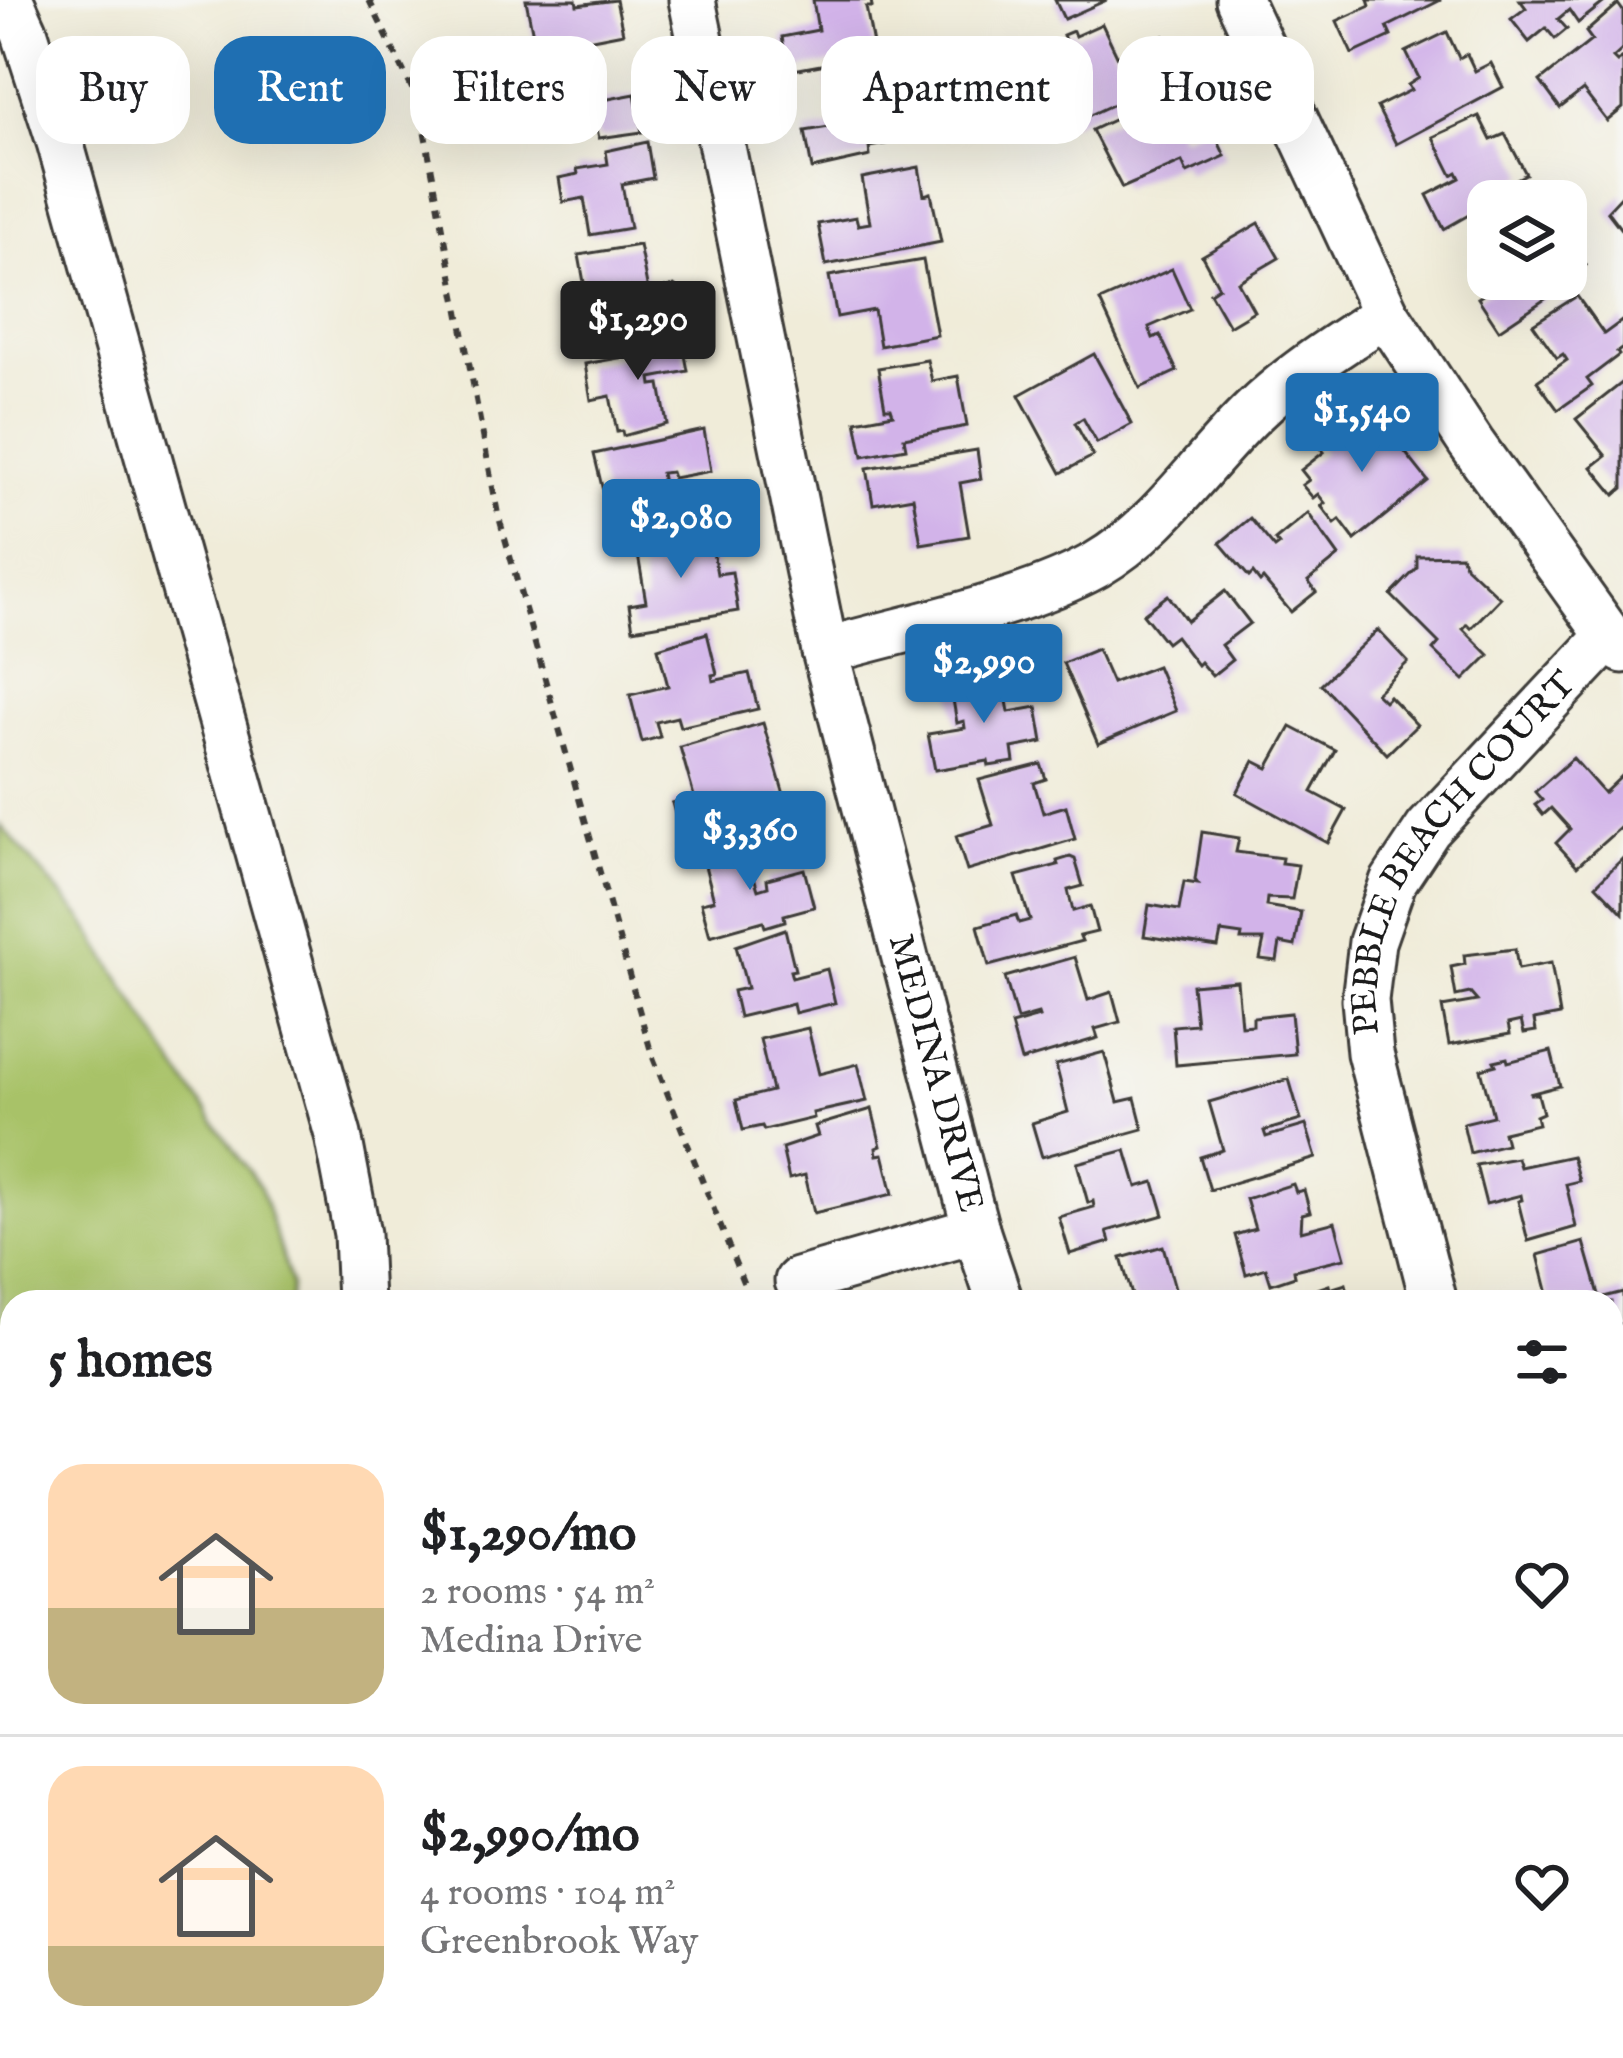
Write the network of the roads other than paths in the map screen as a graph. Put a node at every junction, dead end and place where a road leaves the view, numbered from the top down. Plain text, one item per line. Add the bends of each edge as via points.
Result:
1 (10, 0) edge
2 (692, 0) edge
3 (1239, 0) edge
4 (1386, 314) junction
5 (1616, 642) edge
6 (825, 651) junction
7 (976, 1230) junction
8 (799, 1281) dead end
9 (359, 1290) edge
10 (996, 1290) edge
11 (1431, 1290) edge

1 - 9 street via 60,142 338,1135
2 - 6 street, MEDINA DRIVE
3 - 4 street
4 - 5 street
4 - 6 street via 1254,411 1146,528 1098,563 1047,588
5 - 11 street, PEBBLE BEACH COURT via 1428,830 1393,882 1372,942 1370,1053
6 - 7 street, MEDINA DRIVE
7 - 8 street
7 - 10 street, MEDINA DRIVE

